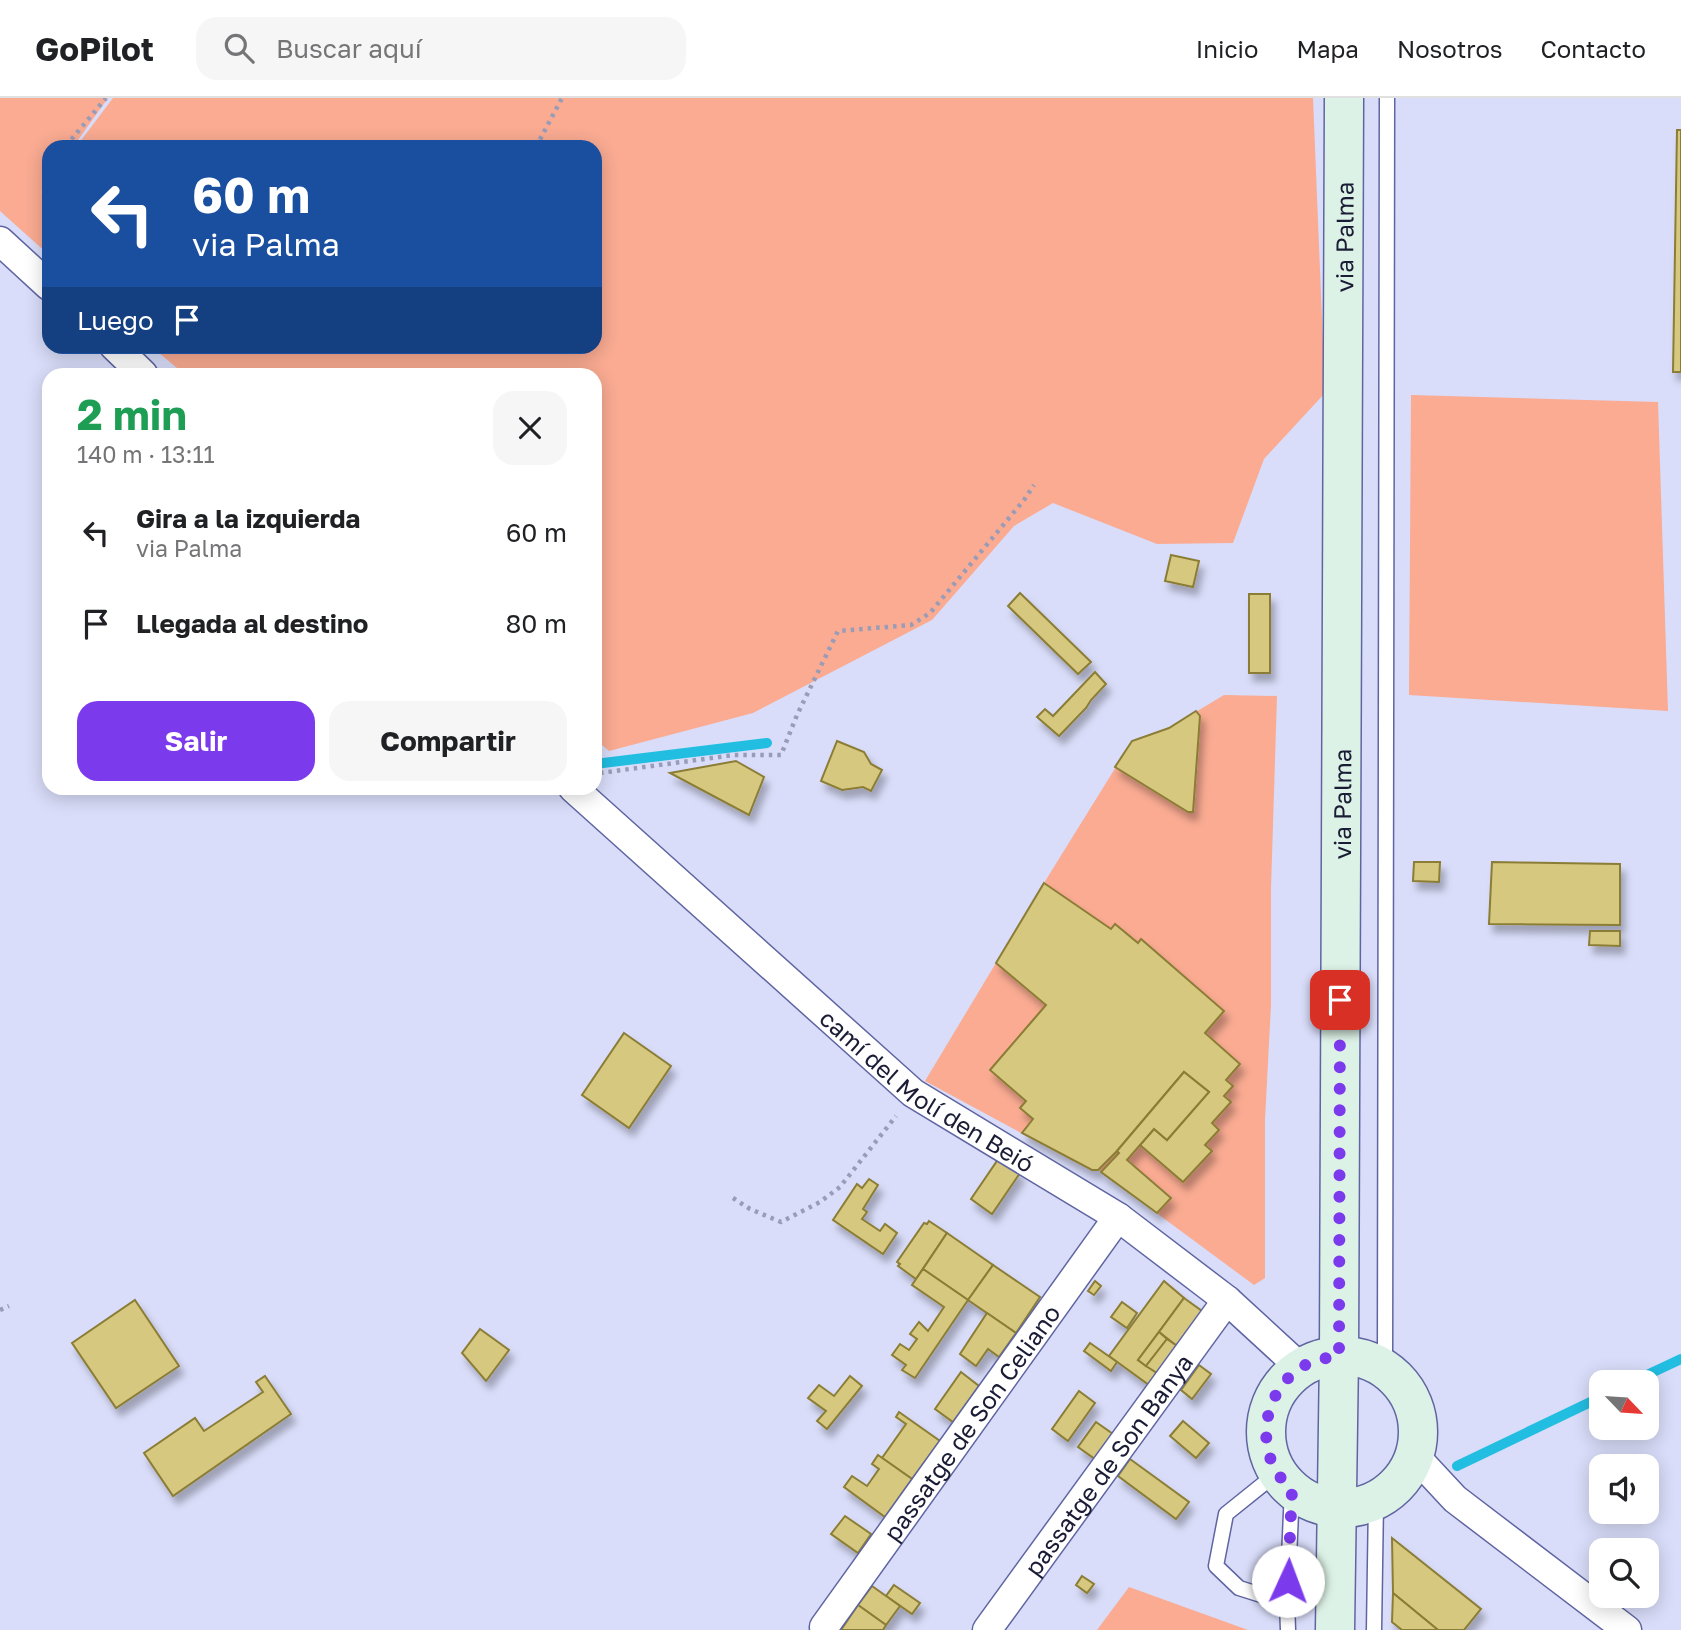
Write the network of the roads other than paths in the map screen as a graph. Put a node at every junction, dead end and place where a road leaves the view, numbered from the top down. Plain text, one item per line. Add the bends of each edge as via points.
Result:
1 (1344, 98) edge
2 (1387, 98) edge
3 (5, 255) edge
4 (42, 281) edge
5 (122, 354) edge
6 (137, 368) edge
7 (581, 795) edge
8 (1118, 1217) junction
9 (1227, 1300) junction
10 (1339, 1356) junction
11 (1301, 1367) junction
12 (1385, 1369) junction
13 (1415, 1456) junction
14 (1284, 1481) junction
15 (1376, 1501) junction
16 (1337, 1509) junction
17 (1287, 1603) junction
18 (824, 1627) dead end
19 (987, 1630) edge
20 (1287, 1630) edge
21 (1335, 1630) edge
22 (1374, 1630) edge
23 (1628, 1630) edge

1 - 10 main road, via Palma
2 - 12 lane
3 - 4 street
5 - 6 street
7 - 8 street, camí del Molí den Beió via 913,1093
8 - 9 street, camí del Molí den Beió
8 - 18 street, passatge de Son Celiano
9 - 11 street, camí del Molí den Beió
9 - 19 street, passatge de Son Banya
10 - 11 main road
10 - 12 main road via 1363,1359
10 - 16 main road, via Palma
11 - 14 main road via 1271,1404 1266,1427 1268,1451
12 - 13 main road via 1403,1386 1415,1407 1419,1432
13 - 15 main road via 1393,1490
13 - 23 street via 1455,1499
14 - 16 main road via 1313,1503
14 - 17 lane
14 - 17 lane via 1226,1514 1216,1566 1239,1588
15 - 16 main road
15 - 22 lane
16 - 21 main road, via Palma
17 - 20 lane

